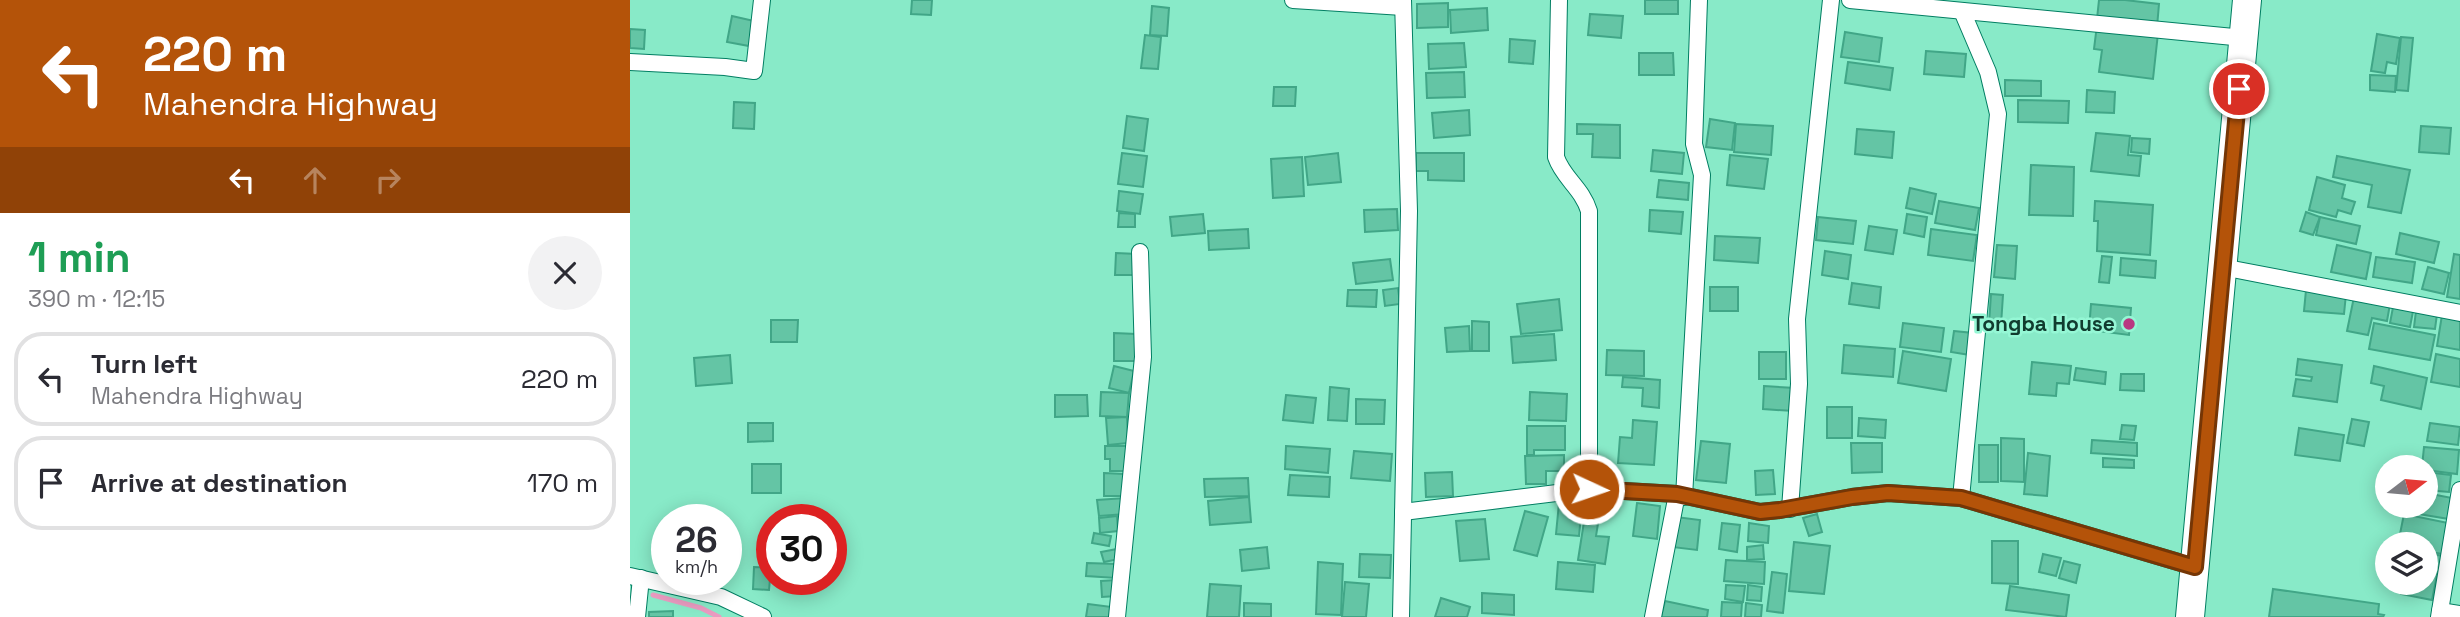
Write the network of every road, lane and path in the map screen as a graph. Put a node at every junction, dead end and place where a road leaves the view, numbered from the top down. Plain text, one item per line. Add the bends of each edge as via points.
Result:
1 (762, 0) edge
2 (1293, 0) edge
3 (1559, 0) edge
4 (1699, 0) edge
5 (1831, 0) edge
6 (1850, 0) edge
7 (2247, 0) edge
8 (1403, 3) edge
9 (1962, 11) junction
10 (2244, 38) junction
11 (630, 62) edge
12 (1140, 252) dead end
13 (2222, 267) junction
14 (2460, 313) edge
15 (1589, 489) junction
16 (2460, 494) edge
17 (1681, 495) junction
18 (1961, 498) junction
19 (1790, 509) junction
20 (1403, 512) junction
21 (2195, 567) junction
22 (635, 577) edge
23 (2440, 614) edge
24 (2460, 614) edge
25 (637, 617) edge
26 (763, 617) edge
27 (1117, 617) edge
28 (1401, 617) edge
29 (1653, 617) edge
30 (2190, 617) edge

1 - 11 street via 754,71
2 - 8 street
3 - 15 street via 1556,157 1590,211
4 - 17 street via 1693,144 1702,175
5 - 19 street via 1797,319 1799,384
6 - 9 street
7 - 10 highway
8 - 20 street via 1409,211
9 - 10 street
9 - 18 street via 1988,72 1998,114
10 - 13 highway
12 - 27 street via 1143,357
13 - 14 street
13 - 21 highway
15 - 17 street
15 - 20 street
16 - 23 street
17 - 19 street via 1760,512
17 - 29 street
18 - 19 street via 1888,493
18 - 21 street
20 - 28 street
21 - 30 highway
22 - 25 street
22 - 26 street via 721,597
23 - 24 street

